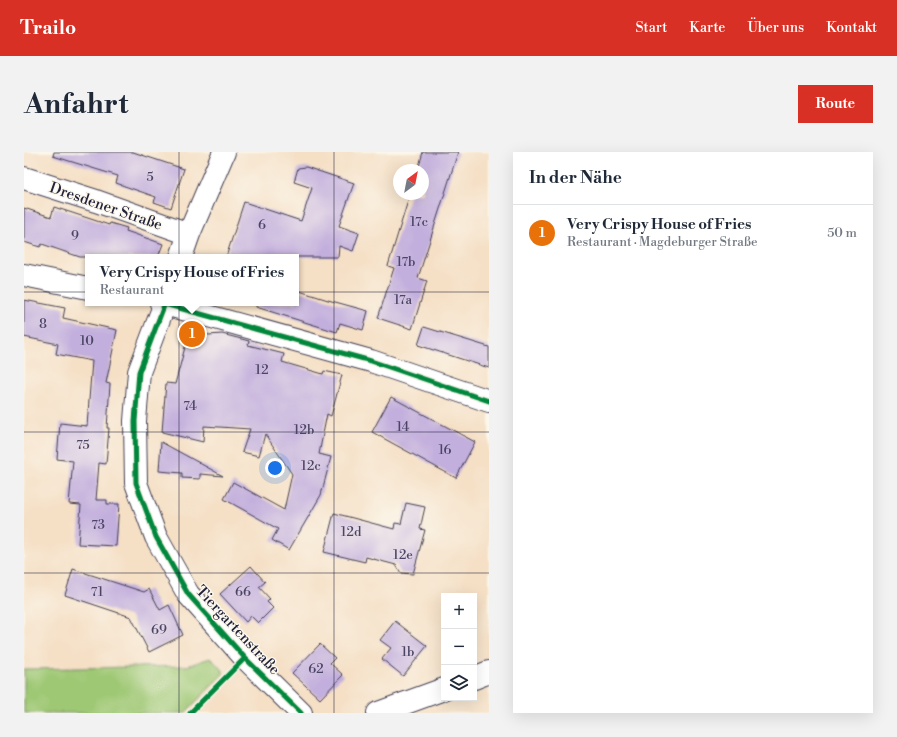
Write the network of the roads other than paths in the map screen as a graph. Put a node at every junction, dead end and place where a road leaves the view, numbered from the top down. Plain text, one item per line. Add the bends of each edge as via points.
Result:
1 (224, 152) edge
2 (24, 178) edge
3 (189, 234) junction
4 (182, 254) edge
5 (24, 275) edge
6 (85, 287) edge
7 (162, 306) edge
8 (174, 306) edge
9 (489, 401) edge
10 (489, 672) edge
11 (477, 677) edge
12 (441, 690) edge
13 (301, 713) edge
14 (378, 713) edge

1 - 3 street
2 - 3 street, Dresdener Straße
3 - 4 street
5 - 6 street
7 - 13 street, Tiergartenstraße via 139,372 136,483 156,537 188,594 245,658
8 - 9 street via 371,362
10 - 11 street
12 - 14 street

